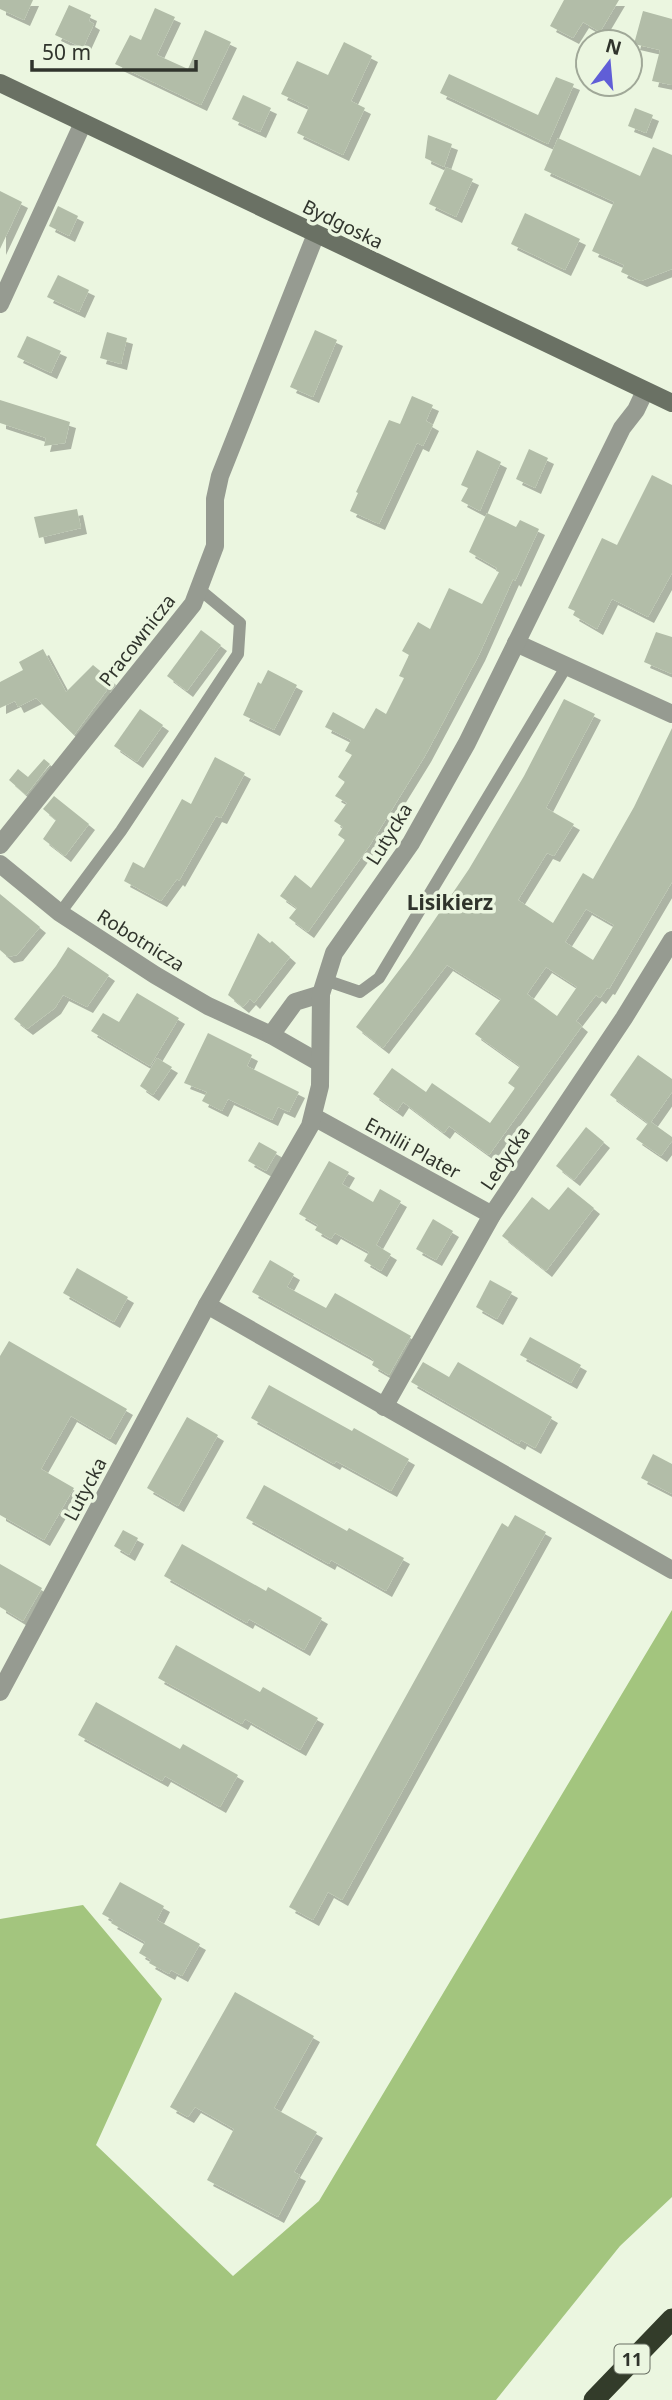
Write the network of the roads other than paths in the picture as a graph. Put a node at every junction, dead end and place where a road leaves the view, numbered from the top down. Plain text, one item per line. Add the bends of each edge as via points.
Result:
1 (0, 83) edge
2 (83, 123) junction
3 (316, 234) junction
4 (0, 304) edge
5 (645, 391) junction
6 (671, 401) edge
7 (199, 589) junction
8 (516, 643) junction
9 (566, 667) junction
10 (672, 714) edge
11 (0, 845) edge
12 (0, 863) edge
13 (60, 913) junction
14 (672, 940) edge
15 (323, 987) junction
16 (271, 1035) junction
17 (320, 1063) junction
18 (314, 1117) junction
19 (492, 1215) junction
20 (207, 1305) junction
21 (384, 1406) junction
22 (672, 1570) edge
23 (0, 1692) edge
24 (672, 2319) edge
25 (594, 2400) edge

1 - 2 street, Bydgoska
2 - 3 street, Bydgoska
2 - 4 street
3 - 5 street, Bydgoska
3 - 7 street, Pracownicza via 220,476 215,546
5 - 6 street, Bydgoska
5 - 8 street, Lutycka via 622,428
7 - 11 street, Pracownicza via 193,604
7 - 13 lane via 240,622 238,654 121,831
8 - 9 street
8 - 15 street, Lutycka via 411,843 334,953
9 - 10 street
9 - 15 lane via 379,978 360,992
12 - 13 street, Robotnicza
13 - 16 street, Robotnicza via 208,1006
14 - 19 street, Ledycka
15 - 16 street via 295,1002
15 - 17 street, Lutycka
16 - 17 street, Robotnicza
17 - 18 street, Lutycka
18 - 19 street, Emilii Plater
18 - 20 street, Lutycka
19 - 21 street, Ledycka
20 - 21 street
20 - 23 street, Lutycka
21 - 22 street
24 - 25 highway, 11

